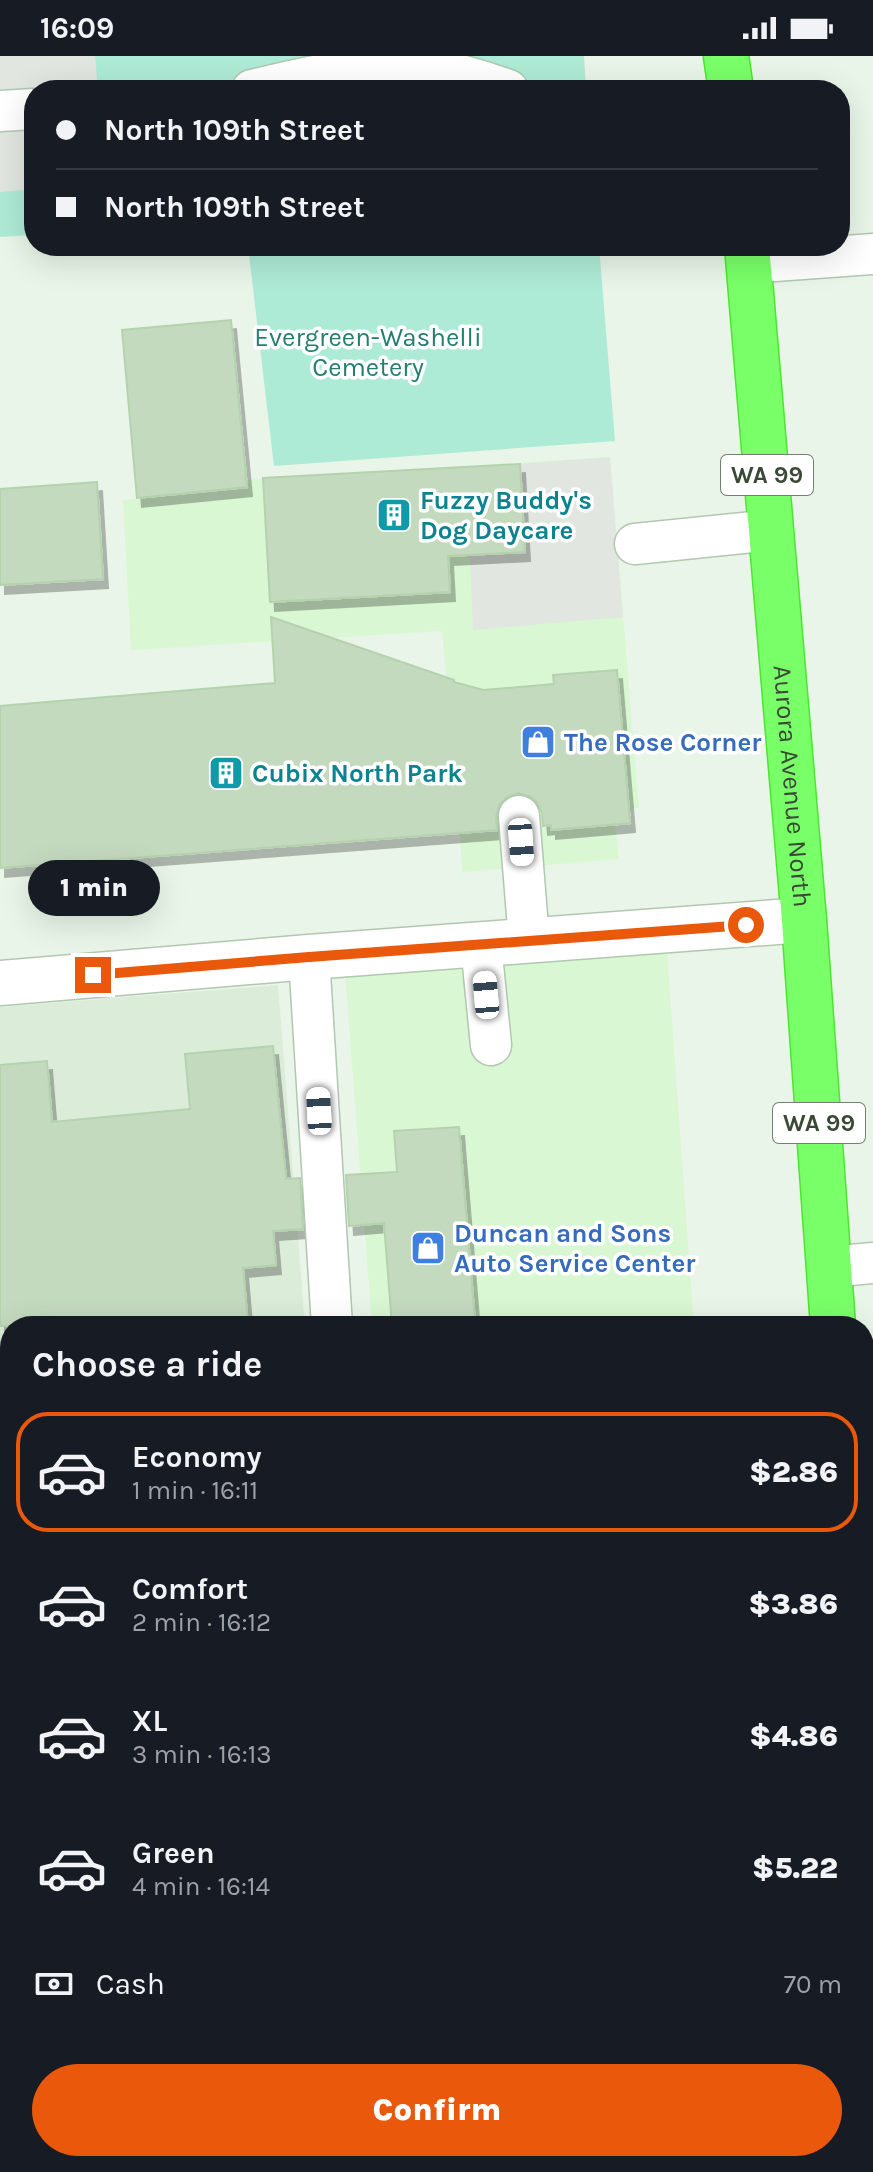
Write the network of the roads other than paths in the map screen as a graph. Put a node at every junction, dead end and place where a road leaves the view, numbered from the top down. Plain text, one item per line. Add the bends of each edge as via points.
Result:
1 (726, 56) edge
2 (295, 80) edge
3 (475, 80) edge
4 (730, 80) edge
5 (24, 110) edge
6 (0, 111) edge
7 (850, 254) edge
8 (873, 254) edge
9 (748, 256) edge
10 (772, 530) junction
11 (635, 544) dead end
12 (519, 816) dead end
13 (804, 920) junction
14 (529, 940) junction
15 (481, 945) junction
16 (309, 957) junction
17 (0, 983) edge
18 (491, 1045) dead end
19 (873, 1263) edge
20 (829, 1267) junction
21 (331, 1316) edge
22 (832, 1316) edge

1 - 4 highway
2 - 3 lane via 394,67
5 - 6 lane
7 - 8 lane
9 - 10 highway, Aurora Avenue North / WA 99
10 - 11 lane
10 - 13 highway, Aurora Avenue North / WA 99
12 - 14 lane
13 - 14 street
13 - 20 highway, Aurora Avenue North / WA 99
14 - 15 street
15 - 16 street
15 - 18 lane
16 - 17 street
16 - 21 lane
19 - 20 lane
20 - 22 highway, Aurora Avenue North / WA 99

